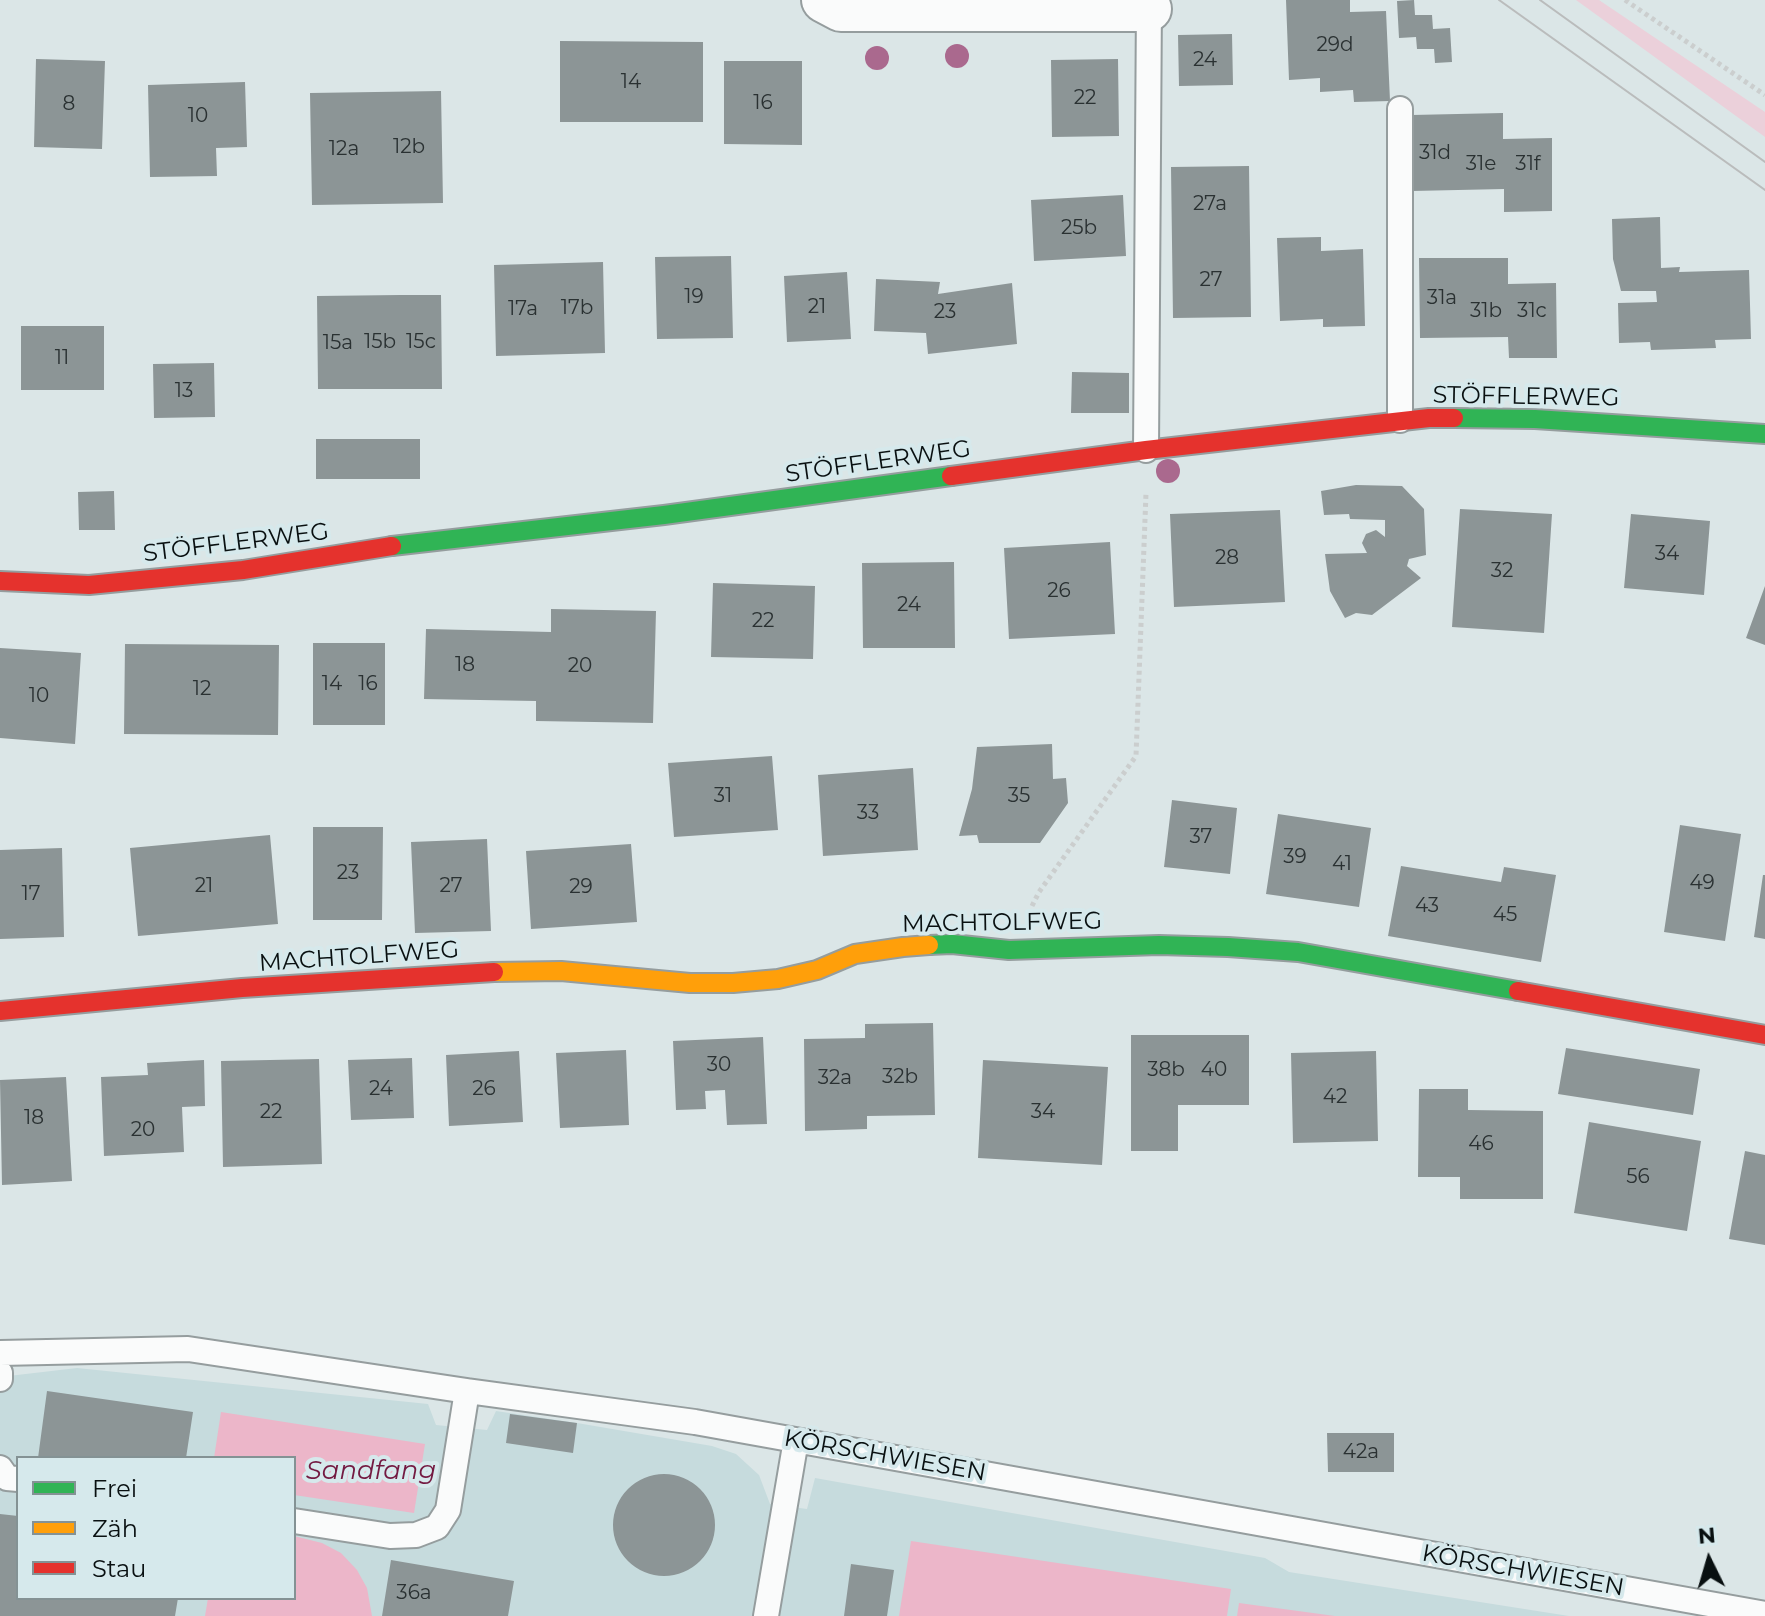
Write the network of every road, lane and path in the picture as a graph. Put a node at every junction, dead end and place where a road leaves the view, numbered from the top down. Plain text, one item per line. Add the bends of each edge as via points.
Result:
1 (824, 0) edge
2 (1625, 0) edge
3 (1149, 4) edge
4 (1765, 95) edge
5 (1400, 109) dead end
6 (1400, 420) junction
7 (1765, 434) edge
8 (1146, 450) junction
9 (0, 581) edge
10 (1009, 950) junction
11 (0, 1011) edge
12 (1765, 1035) edge
13 (0, 1353) edge
14 (467, 1391) junction
15 (796, 1440) junction
16 (0, 1468) edge
17 (16, 1479) edge
18 (296, 1521) edge
19 (1765, 1614) edge
20 (766, 1616) edge

1 - 3 street via 841,9
2 - 4 path
3 - 8 lane
5 - 6 lane
6 - 7 street, STÖFFLERWEG via 1535,419
6 - 8 street, STÖFFLERWEG
8 - 9 street, STÖFFLERWEG via 411,543 243,570 89,585
8 - 10 path via 1136,756 1039,892
10 - 11 street, MACHTOLFWEG via 952,944 903,947 855,954 778,979 733,983 511,971 242,988
10 - 12 street, MACHTOLFWEG via 1159,945 1298,952
13 - 14 lane, KÖRSCHWIESEN via 188,1349
14 - 15 lane, KÖRSCHWIESEN
14 - 18 lane via 448,1510 437,1527 390,1536
15 - 19 lane, KÖRSCHWIESEN
15 - 20 lane
16 - 17 lane via 7,1478

